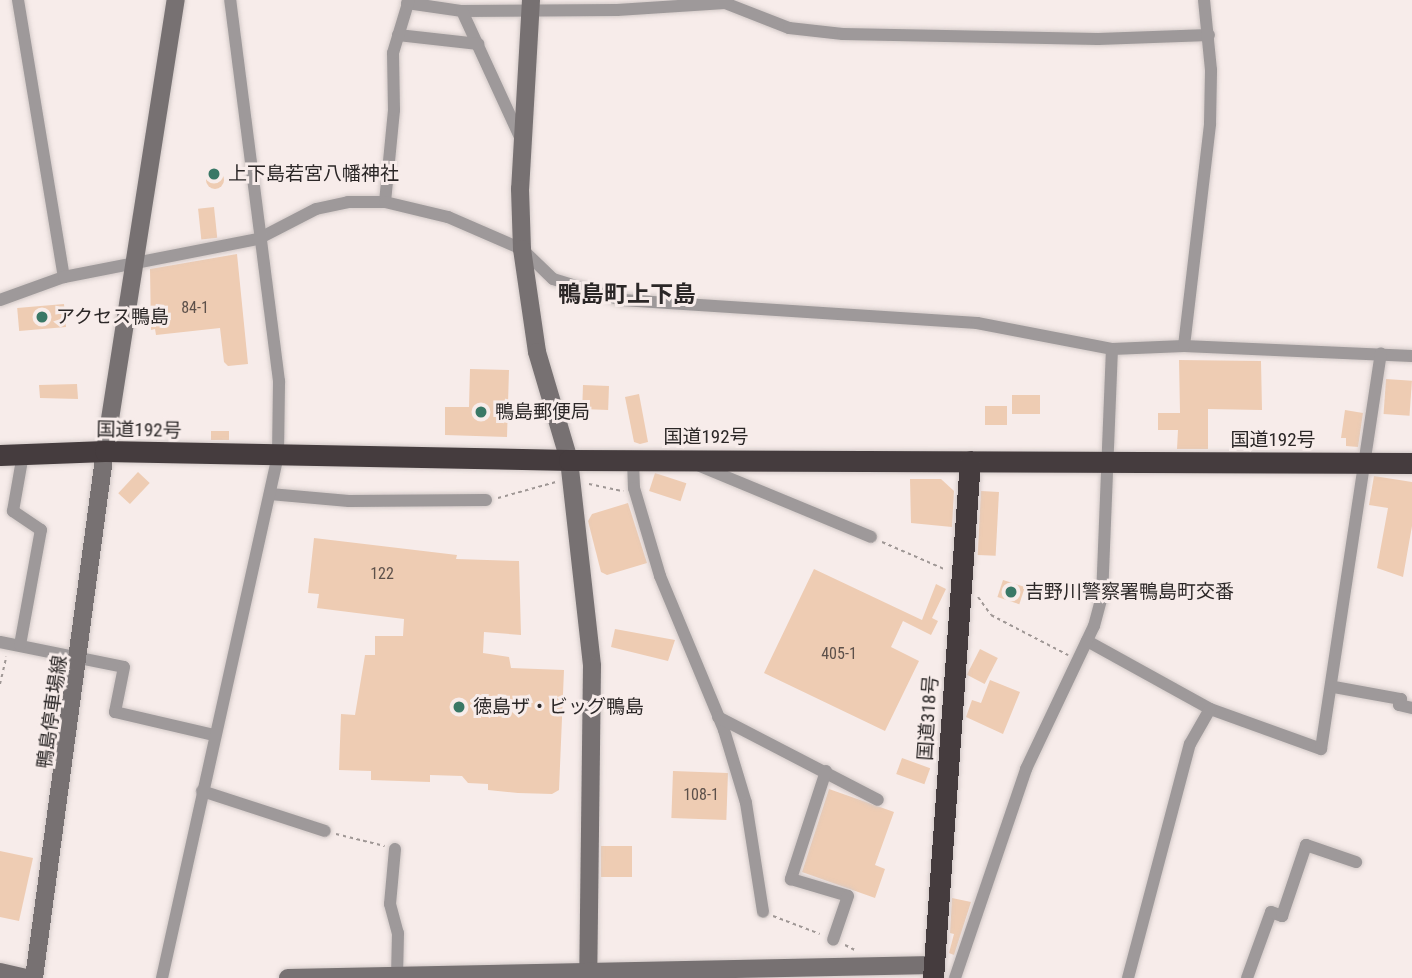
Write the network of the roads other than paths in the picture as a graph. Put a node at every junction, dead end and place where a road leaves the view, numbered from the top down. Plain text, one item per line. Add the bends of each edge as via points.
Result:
1 (18, 0) edge
2 (176, 0) edge
3 (230, 0) edge
4 (1204, 0) edge
5 (408, 2) edge
6 (531, 5) edge
7 (463, 11) junction
8 (398, 35) junction
9 (1209, 35) junction
10 (478, 44) junction
11 (522, 142) junction
12 (385, 202) junction
13 (258, 239) junction
14 (522, 249) junction
15 (134, 266) junction
16 (64, 277) junction
17 (0, 300) edge
18 (1184, 346) junction
19 (1112, 349) junction
20 (1381, 354) junction
21 (1412, 356) edge
22 (105, 451) junction
23 (23, 454) junction
24 (0, 455) edge
25 (278, 455) junction
26 (633, 460) junction
27 (687, 460) junction
28 (970, 461) junction
29 (1104, 462) junction
30 (1367, 463) junction
31 (1412, 463) edge
32 (570, 469) junction
33 (270, 494) junction
34 (486, 500) road end
35 (871, 537) dead end
36 (1087, 641) junction
37 (10, 643) edge
38 (81, 657) junction
39 (1334, 687) junction
40 (1412, 708) edge
41 (1210, 709) junction
42 (718, 717) junction
43 (214, 735) junction
44 (826, 771) junction
45 (202, 791) junction
46 (878, 800) dead end
47 (325, 831) road end
48 (395, 849) road end
49 (1356, 862) dead end
50 (763, 912) dead end
51 (833, 940) dead end
52 (0, 972) edge
53 (933, 972) edge
54 (588, 975) edge
55 (397, 977) edge
56 (26, 978) edge
57 (34, 978) edge
58 (162, 978) edge
59 (288, 978) edge
60 (955, 978) edge
61 (1128, 978) edge
62 (1247, 978) edge

1 - 16 street
2 - 15 street, 鴨島停車場線
3 - 13 street
4 - 9 street
5 - 7 street
5 - 8 street
6 - 7 street
6 - 9 street via 724,2 789,28 843,34 1098,39
6 - 11 street
7 - 10 street
8 - 10 street
8 - 12 street via 393,53 394,110
9 - 18 street via 1210,124
10 - 11 street
11 - 14 street
12 - 13 street via 348,202 316,209
12 - 14 street via 449,217
13 - 15 street
13 - 25 street via 279,381
14 - 19 street via 553,279 622,300 977,323
14 - 32 street via 537,352
15 - 16 street
15 - 22 street, 鴨島停車場線
16 - 17 street
18 - 19 street
18 - 20 street
19 - 29 street via 1109,442
20 - 21 street
20 - 30 street
22 - 23 highway, 国道192号
22 - 25 highway, 国道192号
22 - 38 street, 鴨島停車場線
23 - 24 highway, 国道192号
23 - 37 street via 13,511 41,530
25 - 32 highway, 国道192号
25 - 33 street
26 - 27 highway, 国道192号
26 - 32 highway, 国道192号
26 - 42 street via 634,488 675,618
27 - 28 highway, 国道192号
27 - 35 street
28 - 29 highway, 国道192号
28 - 53 highway, 国道318号
29 - 30 highway, 国道192号
29 - 36 street via 1102,597
30 - 31 highway, 国道192号
30 - 39 street
32 - 54 street via 592,666
33 - 34 street via 349,501
33 - 43 street
36 - 41 street
36 - 60 street via 1026,769
37 - 38 street
38 - 43 street via 124,667 115,712
38 - 57 street, 鴨島停車場線
39 - 40 street via 1401,699 1399,705
39 - 41 street via 1321,749
41 - 61 street via 1190,744
42 - 44 street
42 - 50 street via 746,803
43 - 45 street
44 - 46 street
44 - 51 street via 791,879 848,896
45 - 47 street
45 - 58 street
48 - 55 street via 390,904 398,933
49 - 62 street via 1306,845 1282,916 1271,912
52 - 56 street
53 - 54 street
54 - 55 street
55 - 59 street

